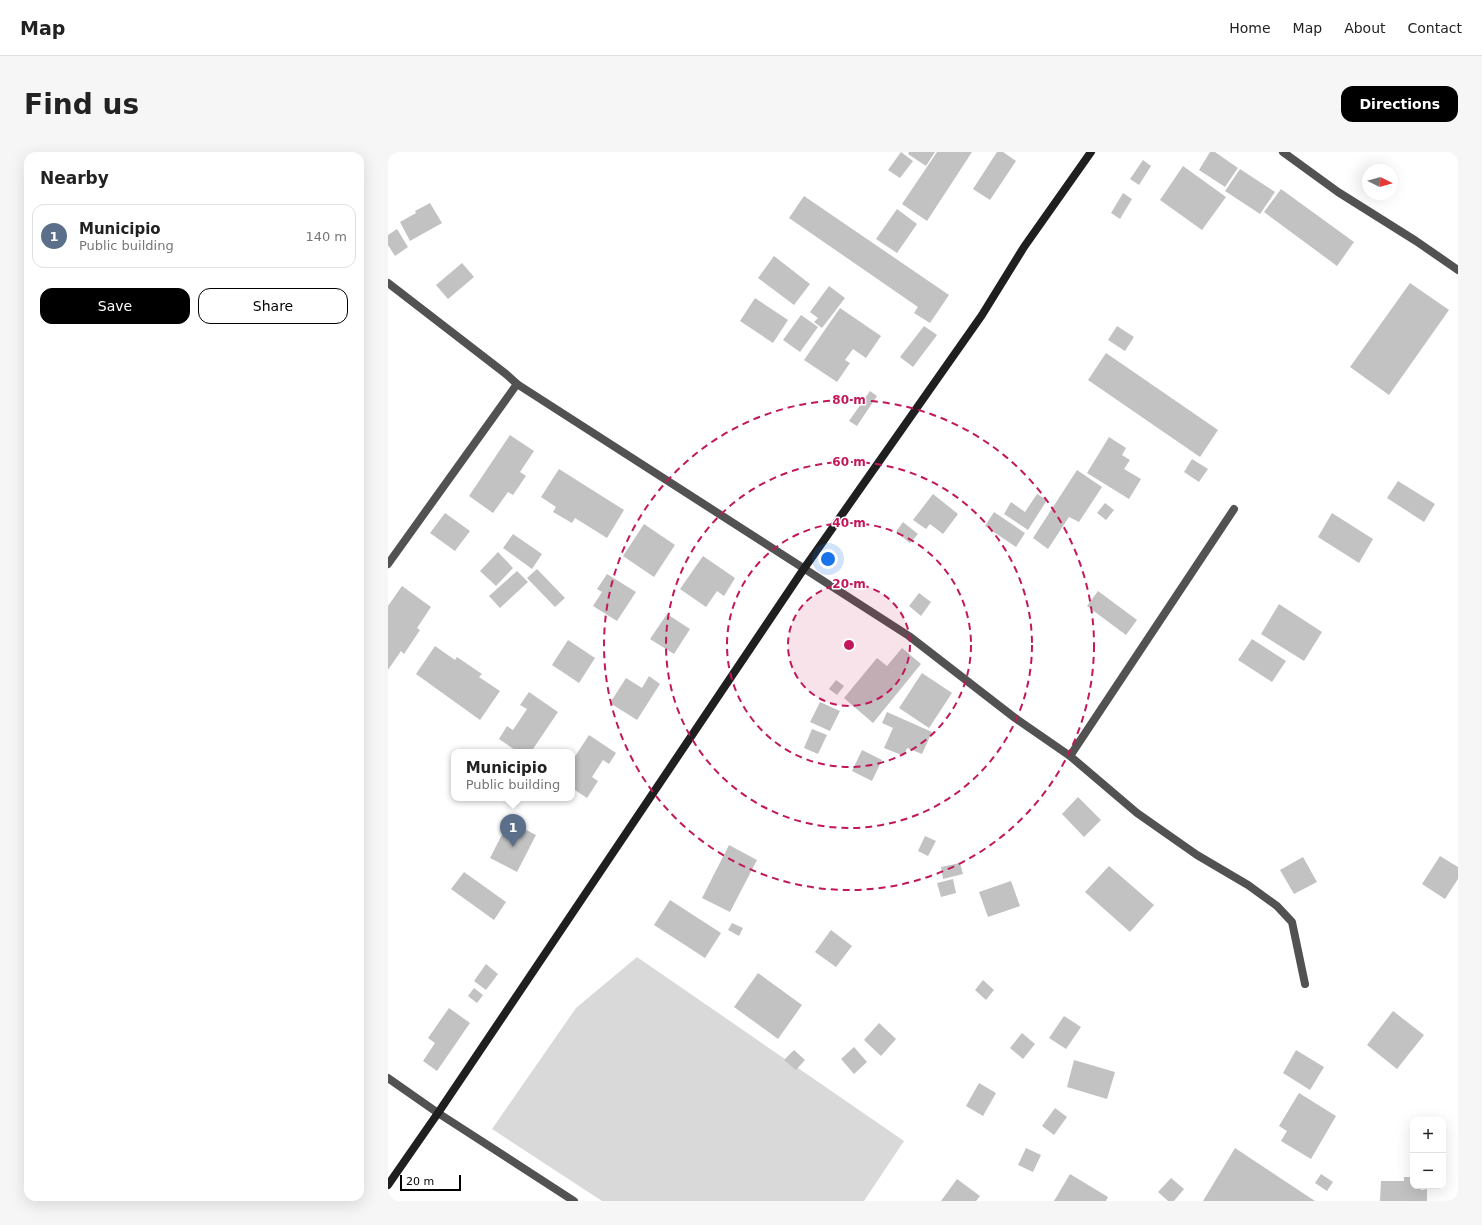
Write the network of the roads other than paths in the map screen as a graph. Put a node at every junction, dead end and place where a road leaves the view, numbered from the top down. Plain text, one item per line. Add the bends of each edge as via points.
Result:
1 (1091, 152) edge
2 (1283, 152) edge
3 (1458, 270) edge
4 (388, 283) edge
5 (518, 384) junction
6 (1234, 509) dead end
7 (388, 564) edge
8 (803, 570) junction
9 (1070, 756) junction
10 (1305, 984) dead end
11 (388, 1078) edge
12 (438, 1113) junction
13 (388, 1185) edge
14 (574, 1201) edge

1 - 8 main road via 1024,247 982,314
2 - 3 street via 1338,192 1416,240
4 - 5 street
5 - 7 street
5 - 8 street
6 - 9 street
8 - 9 street via 909,636 1015,718
8 - 12 main road
9 - 10 street via 1138,813 1197,855 1248,884 1276,906 1292,922
11 - 12 street
12 - 13 main road
12 - 14 street

